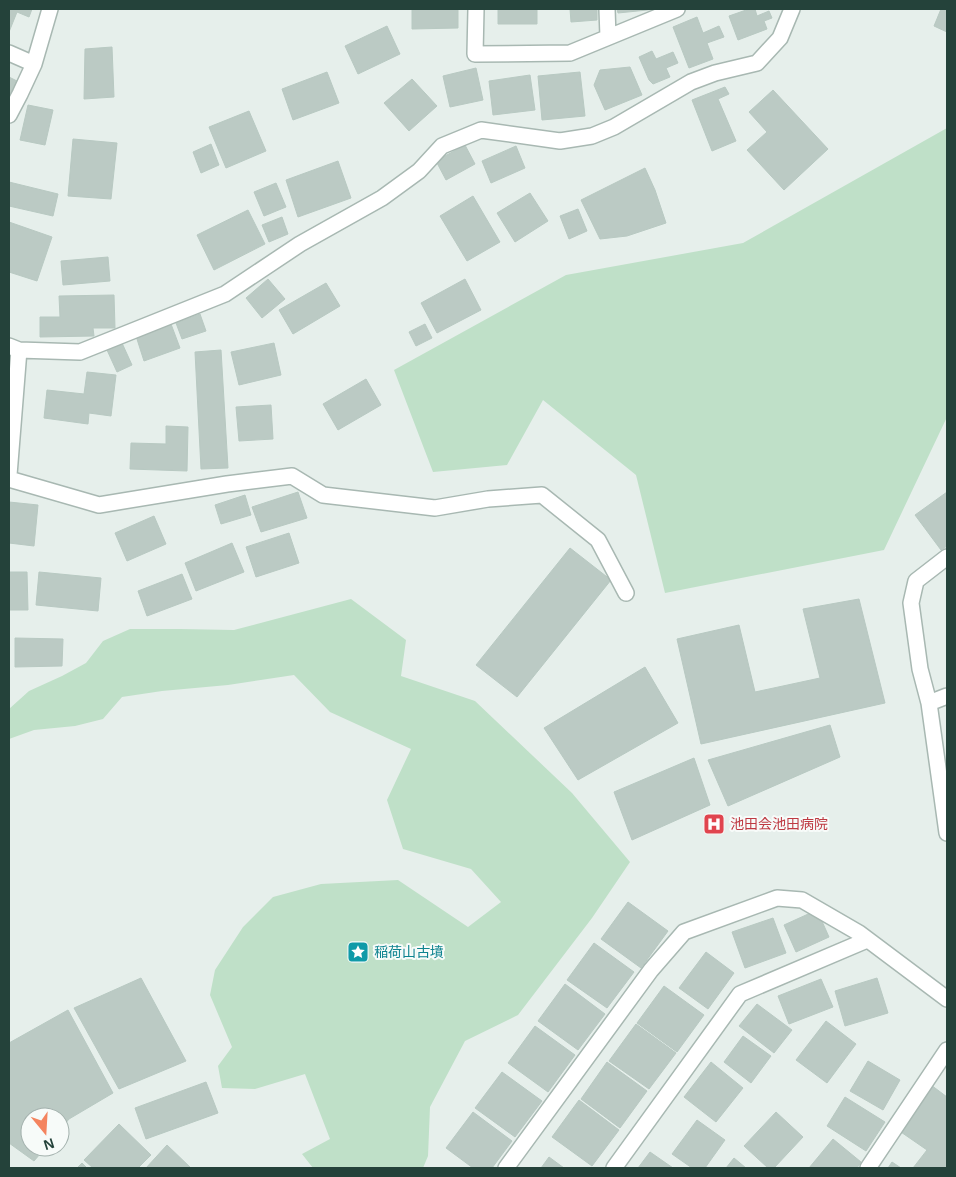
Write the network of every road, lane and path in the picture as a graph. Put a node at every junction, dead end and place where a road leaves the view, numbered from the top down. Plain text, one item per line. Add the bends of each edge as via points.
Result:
1 (50, 9) edge
2 (476, 9) edge
3 (607, 9) edge
4 (677, 9) edge
5 (792, 9) edge
6 (608, 37) junction
7 (9, 53) edge
8 (34, 64) junction
9 (9, 115) edge
10 (14, 348) edge
11 (9, 477) edge
12 (947, 558) edge
13 (626, 593) dead end
14 (947, 696) edge
15 (929, 704) junction
16 (947, 833) edge
17 (867, 940) junction
18 (947, 999) edge
19 (947, 1050) edge
20 (506, 1168) edge
21 (614, 1168) edge
22 (868, 1168) edge

1 - 8 street
2 - 6 street via 475,54 570,53
3 - 6 street
4 - 6 street
5 - 10 street via 780,38 757,63 691,82 614,127 592,136 560,141 481,130 442,146 419,171 382,198 300,244 226,294 80,352
7 - 8 street
8 - 9 street
10 - 11 street
11 - 13 street via 99,505 292,476 323,495 435,508 542,494 598,540
12 - 15 street via 916,581 911,603 920,669
14 - 15 street
15 - 16 street
17 - 18 street
17 - 20 street via 802,900 777,898 684,932 651,970
17 - 21 street via 740,994
19 - 22 street

